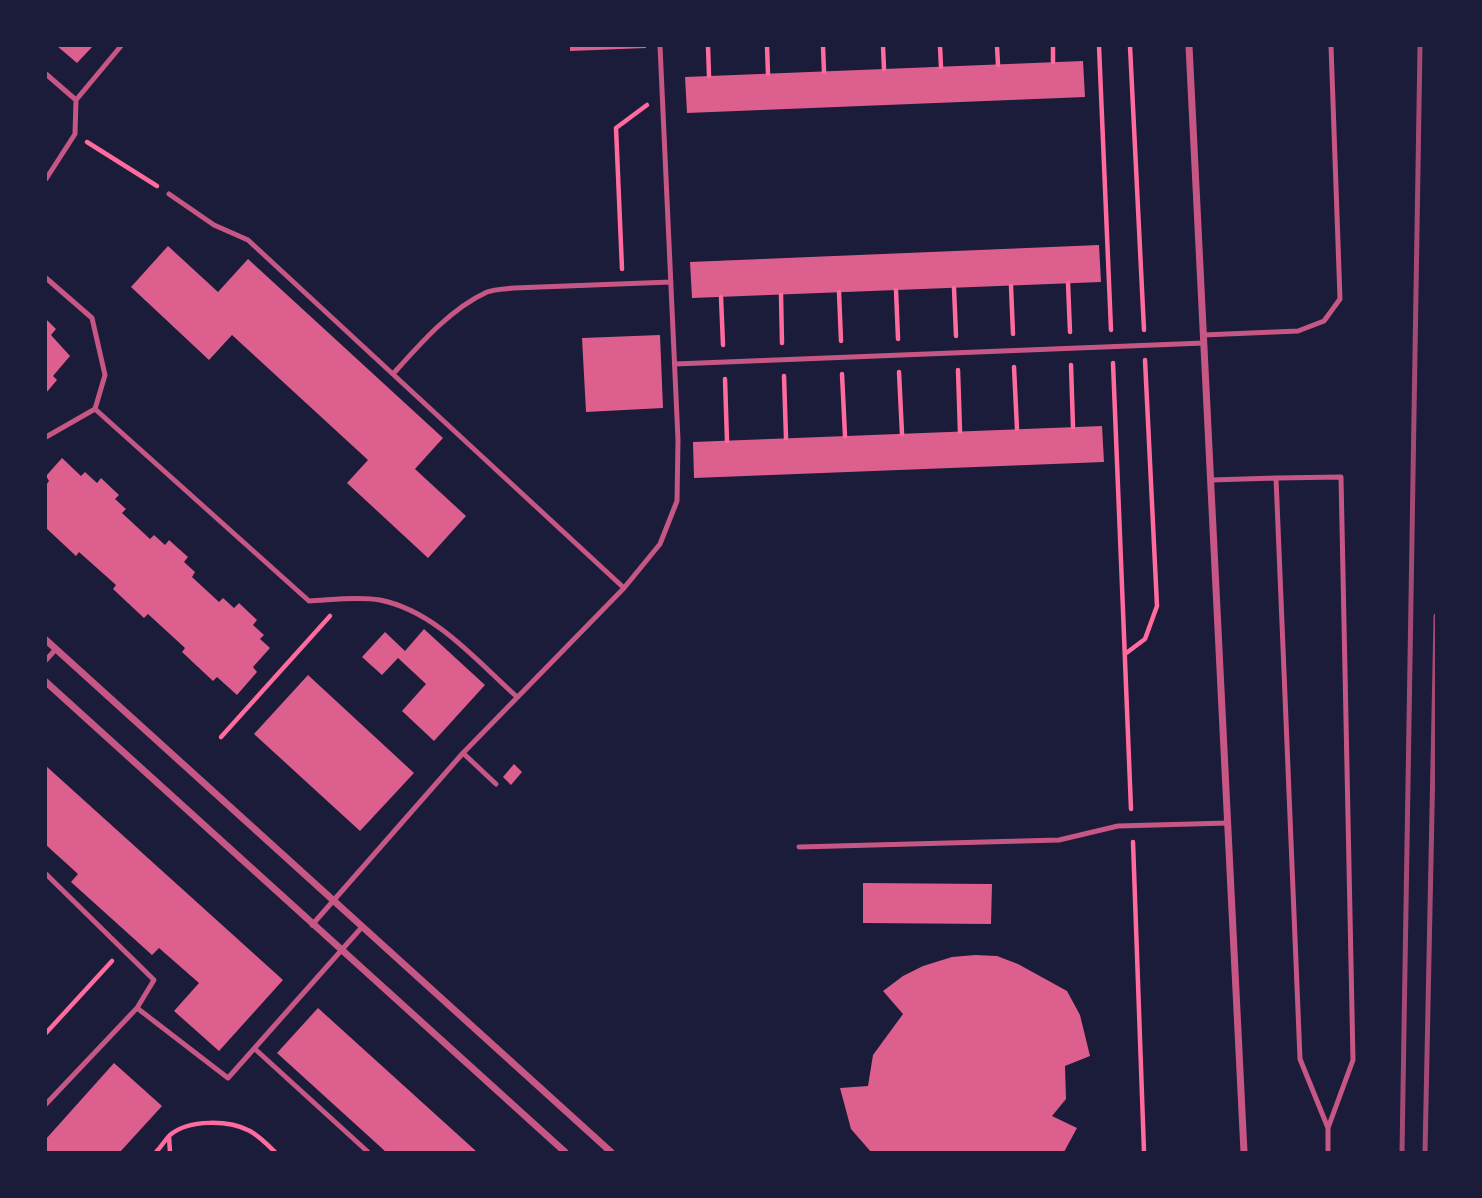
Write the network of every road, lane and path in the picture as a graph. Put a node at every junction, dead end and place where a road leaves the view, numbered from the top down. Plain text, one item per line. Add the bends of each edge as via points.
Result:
1 (121, 46) edge
2 (660, 46) edge
3 (708, 46) edge
4 (766, 46) edge
5 (823, 46) edge
6 (883, 46) edge
7 (940, 46) edge
8 (997, 46) edge
9 (1053, 46) edge
10 (1099, 46) edge
11 (1189, 46) edge
12 (1331, 46) edge
13 (1053, 62) dead end
14 (998, 65) dead end
15 (940, 67) dead end
16 (884, 69) dead end
17 (824, 72) dead end
18 (46, 74) edge
19 (768, 74) dead end
20 (709, 76) dead end
21 (662, 93) junction
22 (76, 100) junction
23 (75, 134) junction
24 (46, 178) edge
25 (169, 194) joint
26 (46, 278) edge
27 (671, 282) junction
28 (623, 284) junction
29 (1204, 339) junction
30 (1112, 347) junction
31 (675, 365) junction
32 (393, 374) junction
33 (95, 409) junction
34 (46, 437) edge
35 (1276, 478) junction
36 (1211, 480) junction
37 (624, 588) junction
38 (345, 600) junction
39 (46, 640) edge
40 (56, 649) junction
41 (46, 660) edge
42 (46, 682) edge
43 (516, 696) junction
44 (221, 737) dead end
45 (463, 753) junction
46 (496, 784) dead end
47 (1228, 823) junction
48 (1132, 826) junction
49 (799, 847) dead end
50 (46, 874) edge
51 (334, 901) junction
52 (312, 925) junction
53 (362, 927) junction
54 (341, 951) junction
55 (120, 952) dead end
56 (137, 1007) junction
57 (46, 1032) edge
58 (255, 1049) junction
59 (46, 1104) edge
60 (1328, 1128) junction
61 (169, 1136) junction
62 (156, 1153) edge
63 (170, 1153) edge
64 (275, 1153) edge
65 (368, 1153) edge
66 (565, 1153) edge
67 (611, 1153) edge
68 (1144, 1153) edge
69 (1244, 1153) edge
70 (1328, 1153) edge

1 - 22 lane
2 - 21 lane
3 - 20 path
4 - 19 path
5 - 17 path
6 - 16 path
7 - 15 path
8 - 14 path
9 - 13 path
10 - 30 path
11 - 29 street
12 - 29 lane via 1340,299 1324,321 1298,331
18 - 22 lane
21 - 27 lane
21 - 28 path via 616,128
22 - 23 lane
23 - 24 lane
23 - 25 path
25 - 32 lane via 214,225 248,240
26 - 33 lane via 92,318 106,375
27 - 28 lane
27 - 31 lane
28 - 32 lane via 489,292 454,313
29 - 30 lane
29 - 36 street
30 - 31 lane
30 - 48 path
31 - 37 lane via 677,501 660,544
32 - 37 lane
33 - 34 lane
33 - 38 lane via 309,601
35 - 36 lane
35 - 60 lane via 1300,1059
35 - 60 lane via 1341,477 1353,1060
36 - 47 street
37 - 43 lane
38 - 43 lane via 378,600 432,621
38 - 44 path
39 - 40 street
40 - 41 lane
40 - 51 street
42 - 52 street
43 - 45 lane
45 - 46 lane
45 - 51 lane
47 - 48 lane
47 - 69 street
48 - 49 lane via 1059,840
48 - 68 path
50 - 56 lane via 154,980
51 - 52 lane
51 - 53 street
52 - 54 street
53 - 54 lane
53 - 67 street
54 - 58 lane
54 - 66 street
55 - 57 path
56 - 58 lane via 228,1078
56 - 59 lane
58 - 65 lane
60 - 70 lane
61 - 62 path
61 - 63 path
61 - 64 path via 188,1126 238,1126 253,1132

